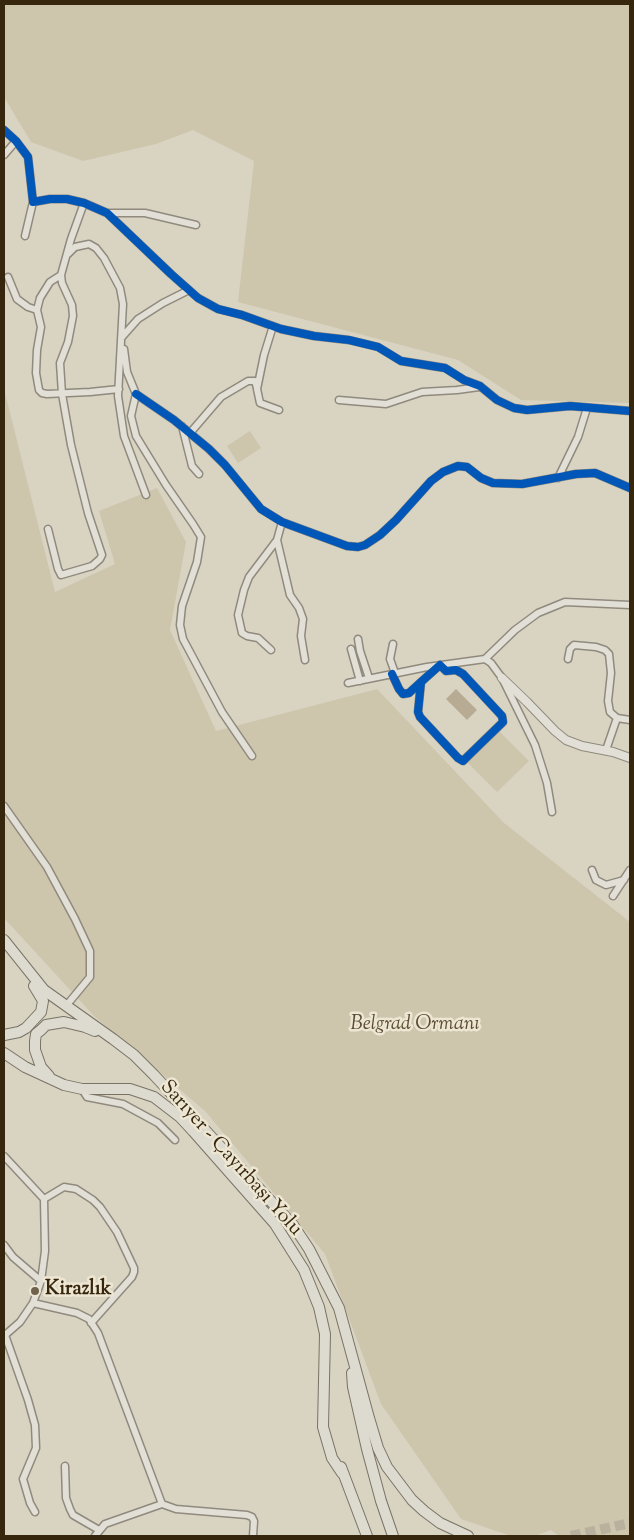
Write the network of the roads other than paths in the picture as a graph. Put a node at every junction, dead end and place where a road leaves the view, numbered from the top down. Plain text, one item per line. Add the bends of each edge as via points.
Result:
1 (4, 130) edge
2 (16, 141) junction
3 (4, 155) edge
4 (33, 202) junction
5 (84, 203) junction
6 (107, 213) junction
7 (196, 225) dead end
8 (25, 236) dead end
9 (68, 255) junction
10 (61, 275) junction
11 (8, 277) dead end
12 (189, 290) junction
13 (37, 310) junction
14 (273, 326) junction
15 (122, 336) junction
16 (480, 386) junction
17 (118, 388) junction
18 (257, 389) junction
19 (62, 394) junction
20 (136, 394) junction
21 (339, 400) dead end
22 (587, 408) junction
23 (279, 410) dead end
24 (630, 411) edge
25 (182, 426) junction
26 (190, 433) junction
27 (199, 474) dead end
28 (558, 478) junction
29 (630, 488) edge
30 (146, 495) dead end
31 (282, 522) junction
32 (48, 530) dead end
33 (276, 540) junction
34 (630, 605) edge
35 (358, 639) dead end
36 (393, 644) dead end
37 (351, 649) dead end
38 (271, 650) dead end
39 (485, 659) junction
40 (568, 659) dead end
41 (305, 660) dead end
42 (440, 665) junction
43 (393, 673) junction
44 (369, 678) junction
45 (502, 678) junction
46 (360, 680) junction
47 (421, 682) junction
48 (348, 683) dead end
49 (617, 718) junction
50 (630, 720) edge
51 (606, 750) junction
52 (252, 756) dead end
53 (630, 758) edge
54 (4, 806) edge
55 (552, 812) dead end
56 (592, 870) dead end
57 (630, 870) edge
58 (624, 880) junction
59 (613, 896) dead end
60 (4, 940) edge
61 (24, 968) junction
62 (66, 1006) junction
63 (104, 1033) junction
64 (4, 1035) edge
65 (4, 1053) edge
66 (53, 1081) junction
67 (82, 1089) junction
68 (176, 1140) dead end
69 (4, 1156) edge
70 (44, 1199) junction
71 (4, 1245) edge
72 (41, 1281) junction
73 (34, 1303) junction
74 (92, 1323) junction
75 (5, 1336) edge
76 (351, 1355) junction
77 (65, 1466) dead end
78 (162, 1504) junction
79 (35, 1512) dead end
80 (99, 1530) junction
81 (365, 1532) edge
82 (95, 1536) edge
83 (252, 1536) edge
84 (373, 1536) edge
85 (393, 1536) edge
86 (468, 1536) edge

1 - 2 street
2 - 3 street
2 - 4 street via 28,158
4 - 5 street via 67,199
4 - 8 street
5 - 6 street
5 - 9 street
6 - 7 street via 145,213
6 - 12 street
9 - 10 street
9 - 15 street via 75,247 89,244 104,258 120,288
10 - 13 street via 50,282
10 - 19 street via 72,305 68,342 60,363
11 - 13 street via 17,299
12 - 14 street via 218,309
12 - 15 street via 138,319
13 - 19 street via 41,327 36,373 39,390 47,394
14 - 16 street via 378,347 402,361 445,368
14 - 18 street
15 - 17 street
15 - 20 street via 127,372
16 - 21 street via 422,392 386,404
16 - 22 street via 514,408
17 - 19 street
17 - 30 street via 124,436
18 - 23 street via 260,403
18 - 26 street via 255,381 248,381 221,397
19 - 32 street via 76,464 102,555 100,560 92,566 61,575
20 - 25 street
20 - 52 street via 131,416 136,436 201,537 197,562 182,606 180,625 183,639 222,712
22 - 24 street
22 - 28 street via 578,437
25 - 26 street
25 - 27 street via 192,466
26 - 31 street via 225,465 260,509
28 - 29 street via 594,473
28 - 31 street via 503,484 487,481 463,465 452,467 424,488 388,528 358,547
31 - 33 street
33 - 38 street via 249,577 238,615 242,633 258,638
33 - 41 street via 290,594 302,619
34 - 39 street via 565,602 538,613
35 - 44 street
36 - 43 street via 390,659
37 - 46 street
39 - 42 street
39 - 45 street
40 - 49 street via 574,645 596,647 609,654 608,701 610,712
42 - 43 street
42 - 47 street
42 - 47 street via 446,671 456,670 463,674 502,716 500,726 463,761 420,717
43 - 44 street
43 - 47 street via 403,694
44 - 46 street
45 - 51 street via 566,740
45 - 55 street via 535,745 548,783
46 - 48 street
49 - 50 street
49 - 51 street
51 - 53 street
54 - 62 street via 47,867 90,951 90,977
56 - 58 street via 596,880 606,885
57 - 58 street
58 - 59 street
60 - 61 main road
61 - 62 main road, Sarıyer - Çayırbaşı Yolu via 44,990
61 - 64 main road via 39,992 42,1006 26,1028
62 - 63 main road, Sarıyer - Çayırbaşı Yolu
63 - 66 main road via 64,1022 46,1025 36,1034 37,1057
63 - 76 main road, Sarıyer - Çayırbaşı Yolu via 154,1075 293,1225 332,1291
65 - 66 main road
66 - 67 main road
67 - 68 street via 87,1097 123,1104 158,1123
67 - 81 main road via 130,1089 154,1097 180,1117 275,1224 304,1270 321,1316 325,1334 324,1408 342,1473
69 - 70 street
70 - 72 street via 45,1251
70 - 74 street via 70,1188 92,1200 117,1232 134,1268 132,1277
71 - 72 street
72 - 73 street
73 - 74 street via 77,1313
73 - 75 street
74 - 78 street
75 - 79 street via 35,1425 36,1448 23,1479
76 - 85 main road via 352,1387
76 - 86 main road, Sarıyer - Çayırbaşı Yolu via 378,1448 387,1467 424,1511 440,1523
77 - 80 street via 66,1498 73,1515
78 - 80 street via 105,1524
78 - 83 street via 176,1509 252,1516
80 - 82 street
81 - 84 main road

